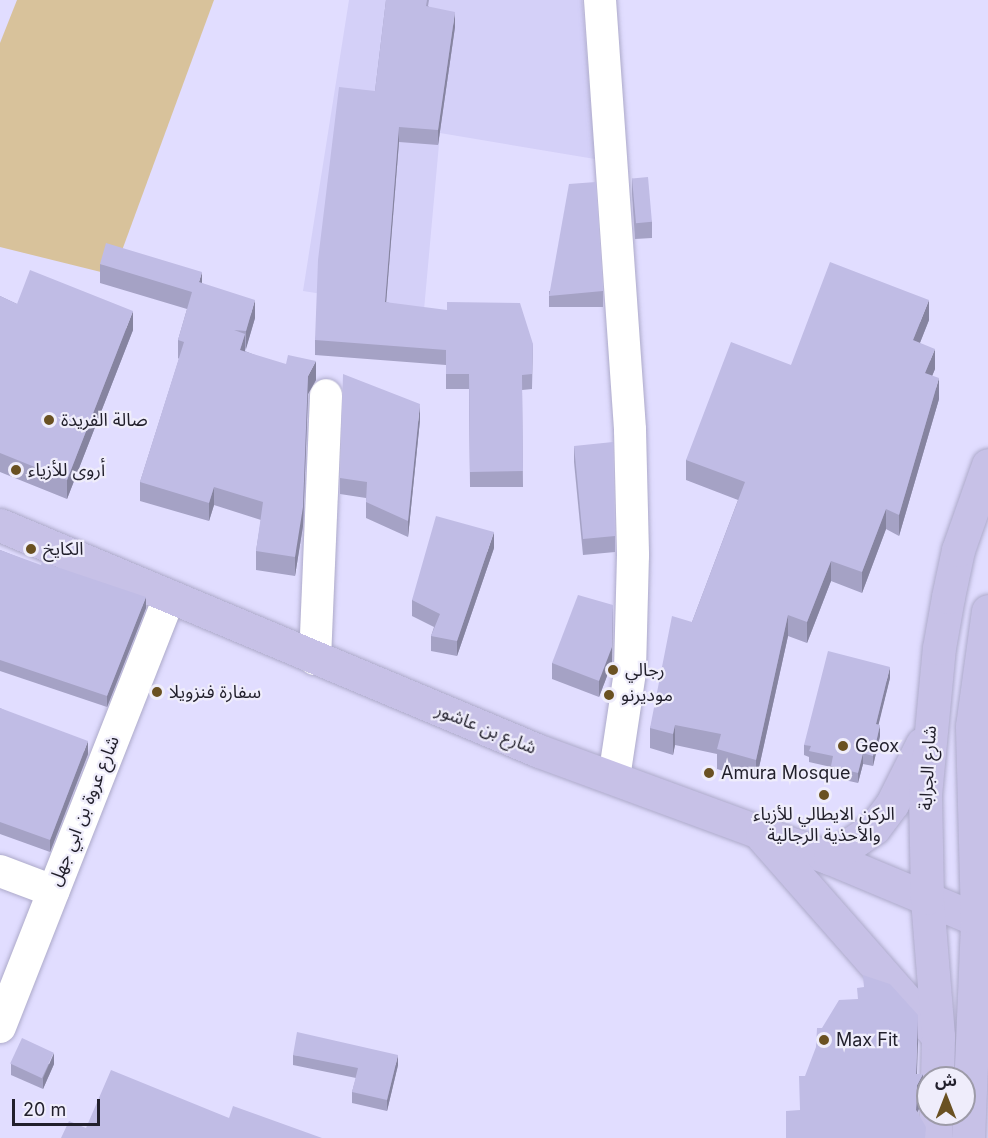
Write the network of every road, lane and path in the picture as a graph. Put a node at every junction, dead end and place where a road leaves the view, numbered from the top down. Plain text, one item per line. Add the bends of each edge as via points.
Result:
1 (600, 0) edge
2 (326, 395) dead end
3 (988, 465) edge
4 (0, 525) edge
5 (170, 596) junction
6 (988, 611) edge
7 (315, 659) junction
8 (931, 723) junction
9 (614, 778) junction
10 (759, 833) junction
11 (830, 858) junction
12 (0, 871) edge
13 (53, 891) junction
14 (927, 898) junction
15 (982, 922) edge
16 (0, 1027) edge
17 (939, 1036) junction
18 (938, 1066) edge
19 (978, 1093) edge
20 (968, 1138) edge

1 - 9 street via 630,430 633,555 630,672
2 - 7 street
3 - 8 main road, شارع الجرابة via 958,550 939,648
4 - 5 main road, شارع بن عاشور
5 - 7 main road, شارع بن عاشور
5 - 13 street, شارع عروة بن ابي جهل
6 - 15 main road via 972,726
7 - 9 main road, شارع بن عاشور
8 - 11 main road via 914,763 880,820 864,838
8 - 14 main road, شارع الجرابة via 924,795
9 - 10 main road, شارع بن عاشور
10 - 11 main road, شارع بن عاشور
10 - 17 main road
11 - 14 main road, شارع بن عاشور
12 - 13 street
13 - 16 street, شارع عروة بن ابي جهل
14 - 15 main road, شارع بن عاشور
14 - 17 main road, شارع الجرابة
15 - 19 main road
17 - 18 main road, شارع الجرابة
19 - 20 main road

